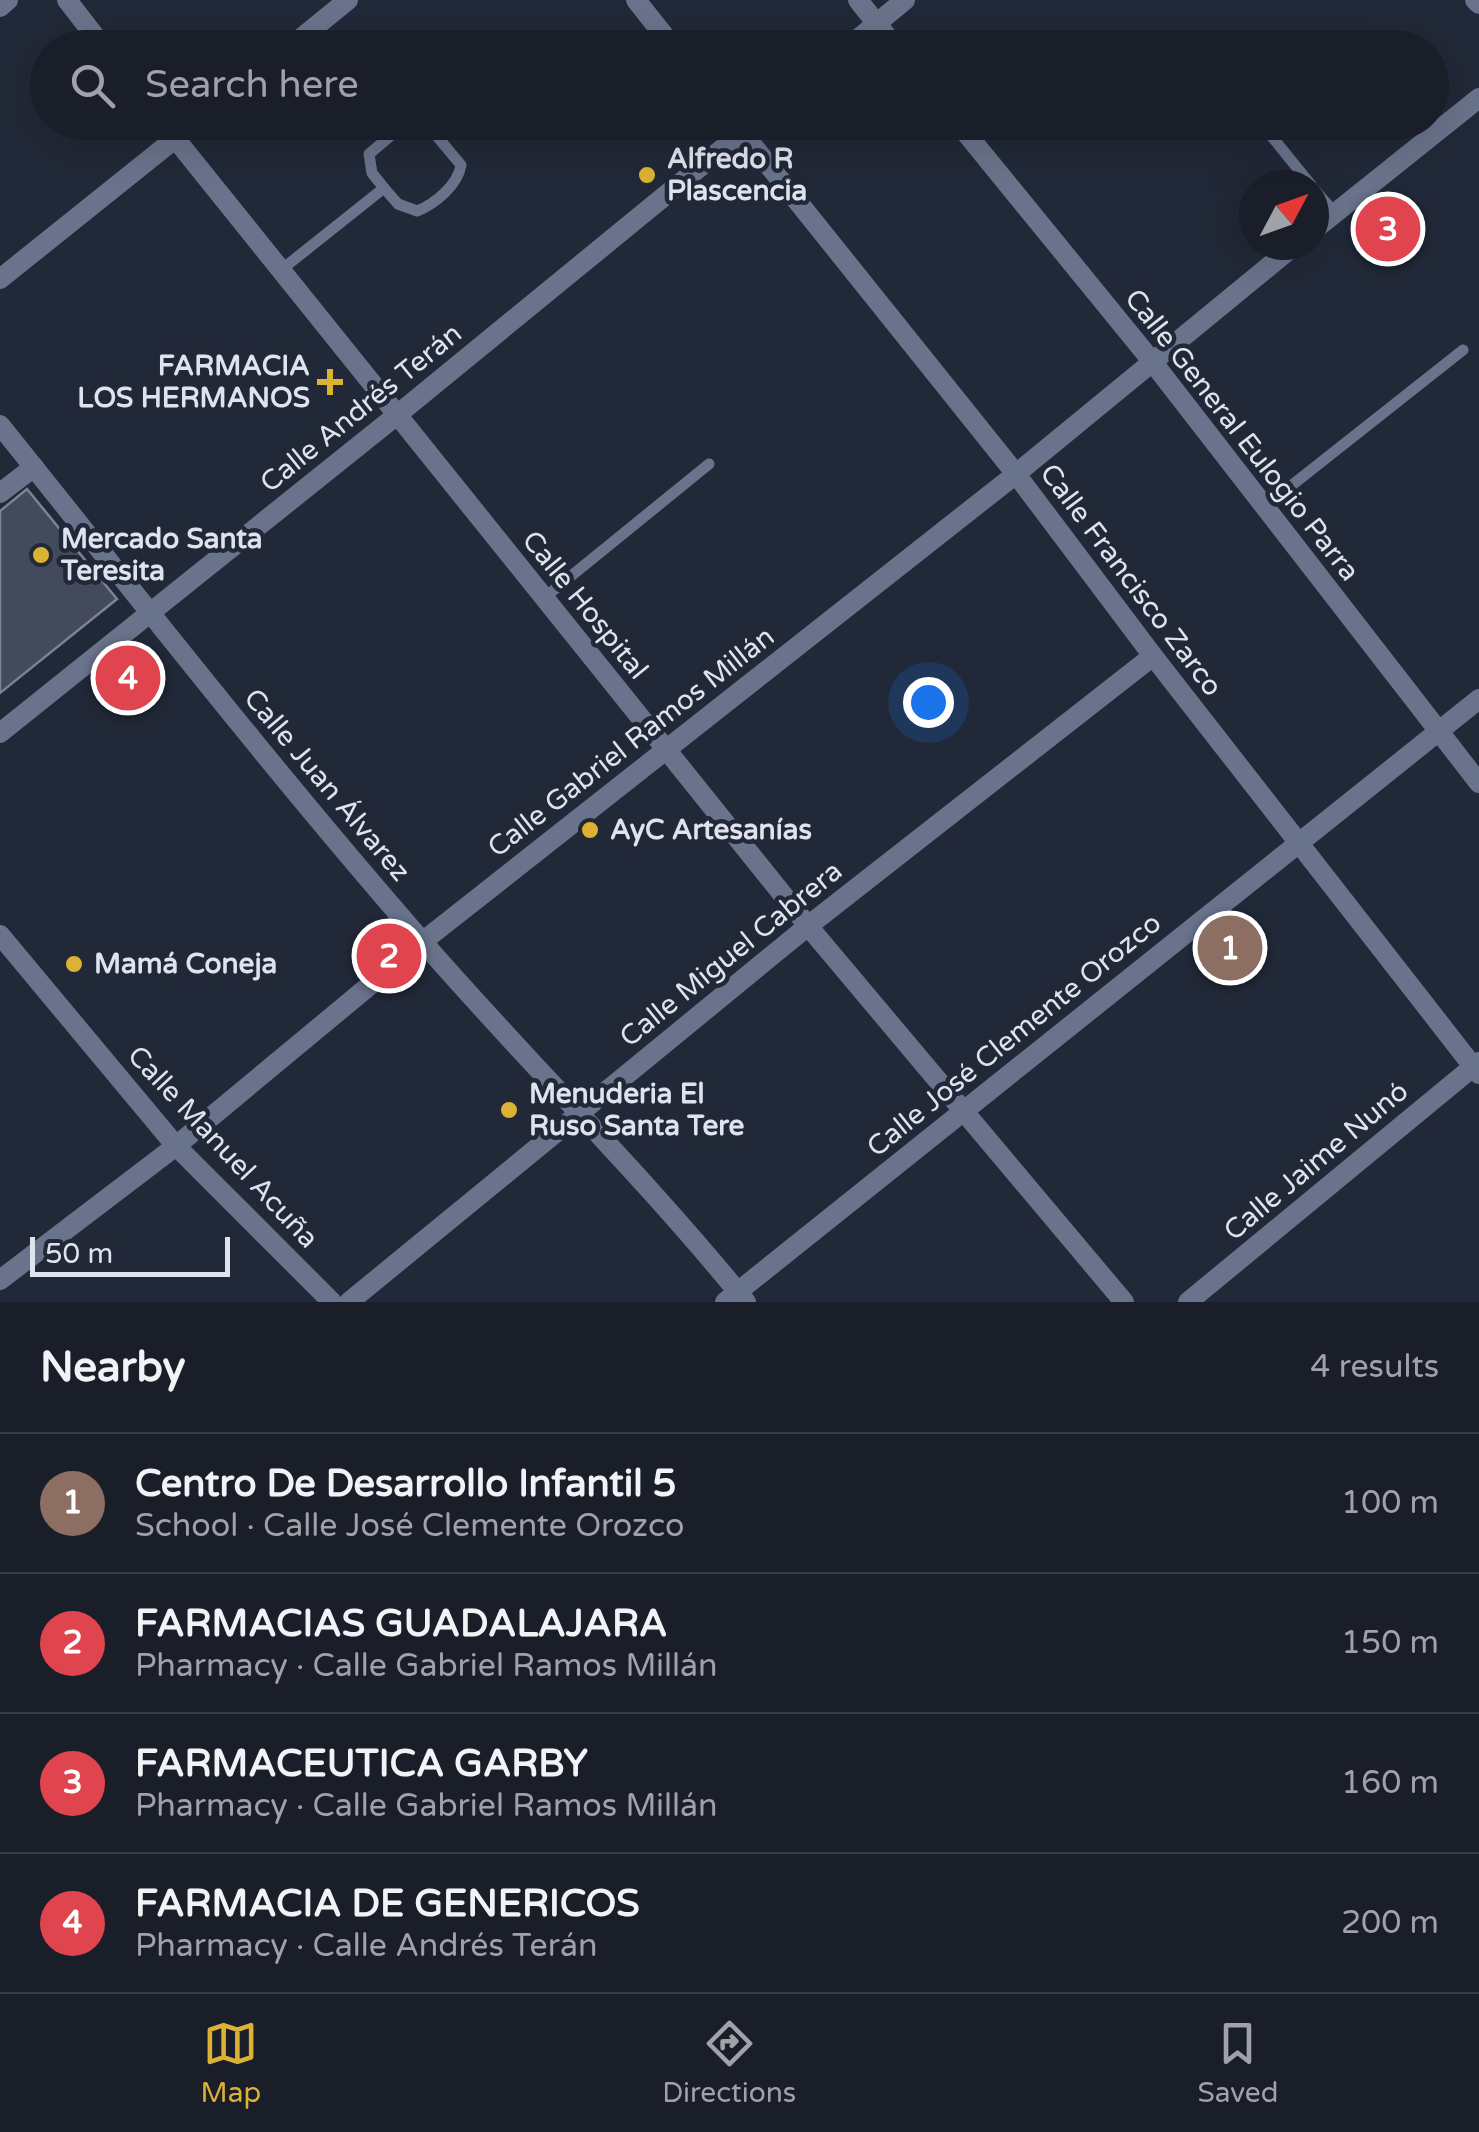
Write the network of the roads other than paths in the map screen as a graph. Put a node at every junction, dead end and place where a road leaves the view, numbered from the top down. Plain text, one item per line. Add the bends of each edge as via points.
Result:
1 (8, 0) edge
2 (67, 0) edge
3 (348, 0) edge
4 (636, 0) edge
5 (858, 0) edge
6 (905, 0) edge
7 (0, 7) edge
8 (877, 23) junction
9 (90, 30) edge
10 (311, 30) edge
11 (660, 30) edge
12 (869, 30) edge
13 (882, 30) edge
14 (1479, 98) edge
15 (1449, 122) edge
16 (159, 140) edge
17 (176, 140) edge
18 (386, 140) edge
19 (440, 140) edge
20 (727, 140) edge
21 (755, 140) edge
22 (973, 140) edge
23 (1274, 140) edge
24 (1426, 140) edge
25 (1298, 170) edge
26 (384, 188) junction
27 (1329, 206) edge
28 (1335, 213) junction
29 (1329, 218) edge
30 (1276, 260) edge
31 (281, 270) junction
32 (0, 280) edge
33 (1462, 350) dead end
34 (1151, 360) junction
35 (397, 415) junction
36 (0, 425) edge
37 (709, 464) dead end
38 (34, 467) junction
39 (1016, 474) junction
40 (0, 494) edge
41 (1264, 508) junction
42 (544, 598) junction
43 (149, 614) junction
44 (1153, 656) junction
45 (1479, 699) edge
46 (1438, 732) junction
47 (0, 733) edge
48 (665, 748) junction
49 (1479, 783) edge
50 (1300, 843) junction
51 (808, 926) junction
52 (0, 935) edge
53 (422, 942) junction
54 (1477, 1068) edge
55 (963, 1110) junction
56 (580, 1112) junction
57 (176, 1146) junction
58 (0, 1280) edge
59 (736, 1299) edge
60 (332, 1302) edge
61 (350, 1302) edge
62 (1124, 1302) edge
63 (1188, 1302) edge

1 - 7 street
2 - 9 street
3 - 10 street
4 - 11 street
5 - 8 street
6 - 8 street
8 - 12 street
8 - 13 street
14 - 15 street
16 - 32 street
17 - 31 street, Calle Hospital
18 - 26 lane via 370,154 372,172
19 - 26 lane via 461,165 454,182 426,207 398,204
20 - 35 street, Calle Andrés Terán
21 - 39 street, Calle Francisco Zarco
22 - 34 street, Calle General Eulogio Parra
23 - 25 lane
24 - 28 street
26 - 31 lane
27 - 28 lane
28 - 29 street
30 - 34 street, Calle Gabriel Ramos Millán
31 - 35 street, Calle Hospital
33 - 41 lane
34 - 39 street, Calle Gabriel Ramos Millán
34 - 41 street, Calle General Eulogio Parra
35 - 42 street, Calle Hospital
35 - 43 street, Calle Andrés Terán
36 - 38 street, Calle Juan Álvarez
37 - 42 lane
38 - 40 street
38 - 43 street, Calle Juan Álvarez
39 - 44 street, Calle Francisco Zarco
39 - 48 street, Calle Gabriel Ramos Millán
41 - 46 street, Calle General Eulogio Parra
42 - 48 street, Calle Hospital
43 - 47 street, Calle Andrés Terán
43 - 53 street, Calle Juan Álvarez
44 - 50 street, Calle Francisco Zarco
44 - 51 street, Calle Miguel Cabrera
45 - 46 street, Calle José Clemente Orozco
46 - 49 street, Calle General Eulogio Parra
46 - 50 street, Calle José Clemente Orozco
48 - 51 street, Calle Hospital
48 - 53 street, Calle Gabriel Ramos Millán
50 - 54 street, Calle Francisco Zarco
50 - 55 street, Calle José Clemente Orozco
51 - 55 street, Calle Hospital
51 - 56 street, Calle Miguel Cabrera
52 - 57 street, Calle Manuel Acuña
53 - 56 street, Calle Juan Álvarez
53 - 57 street, Calle Gabriel Ramos Millán
54 - 63 street, Calle Jaime Nunó
55 - 59 street, Calle José Clemente Orozco
55 - 62 street, Calle Hospital
56 - 59 street, Calle Juan Álvarez
56 - 61 street, Calle Miguel Cabrera
57 - 58 street, Calle Gabriel Ramos Millán
57 - 60 street, Calle Manuel Acuña

